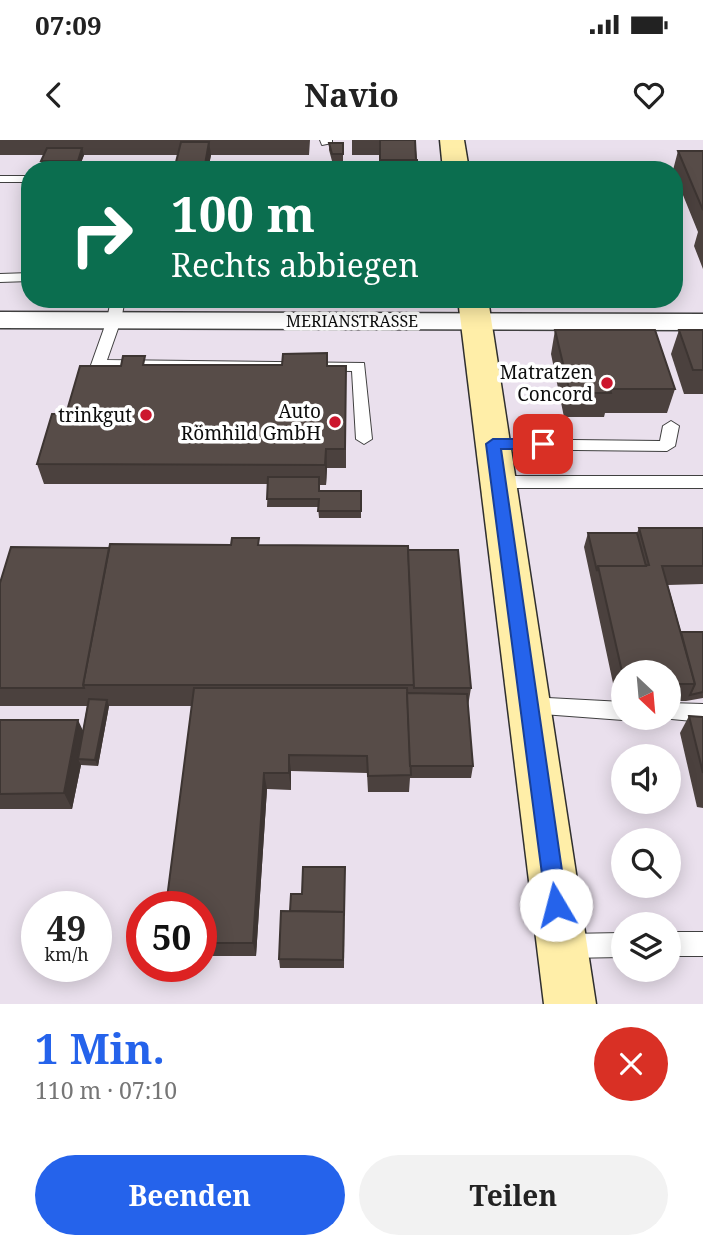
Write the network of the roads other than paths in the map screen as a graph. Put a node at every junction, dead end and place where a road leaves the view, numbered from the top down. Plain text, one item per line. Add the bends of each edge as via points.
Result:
1 (452, 140) edge
2 (455, 161) edge
3 (0, 179) edge
4 (21, 179) edge
5 (21, 277) edge
6 (0, 278) edge
7 (116, 310) edge
8 (475, 310) edge
9 (0, 320) edge
10 (703, 323) edge
11 (671, 426) dead end
12 (364, 439) dead end
13 (496, 463) junction
14 (703, 482) edge
15 (529, 705) junction
16 (611, 710) edge
17 (681, 712) edge
18 (703, 713) edge
19 (681, 944) edge
20 (703, 944) edge
21 (611, 945) edge
22 (562, 946) junction
23 (570, 1004) edge

1 - 2 main road
3 - 4 lane
5 - 6 lane
7 - 8 street, MERIANSTRASSE
7 - 9 street, MERIANSTRASSE
7 - 12 lane via 98,365 359,366
8 - 10 street, MERIANSTRASSE
8 - 13 main road
11 - 13 lane via 667,446
13 - 14 lane
13 - 15 main road
15 - 16 lane
15 - 22 main road
17 - 18 lane
19 - 20 lane
21 - 22 lane
22 - 23 main road

